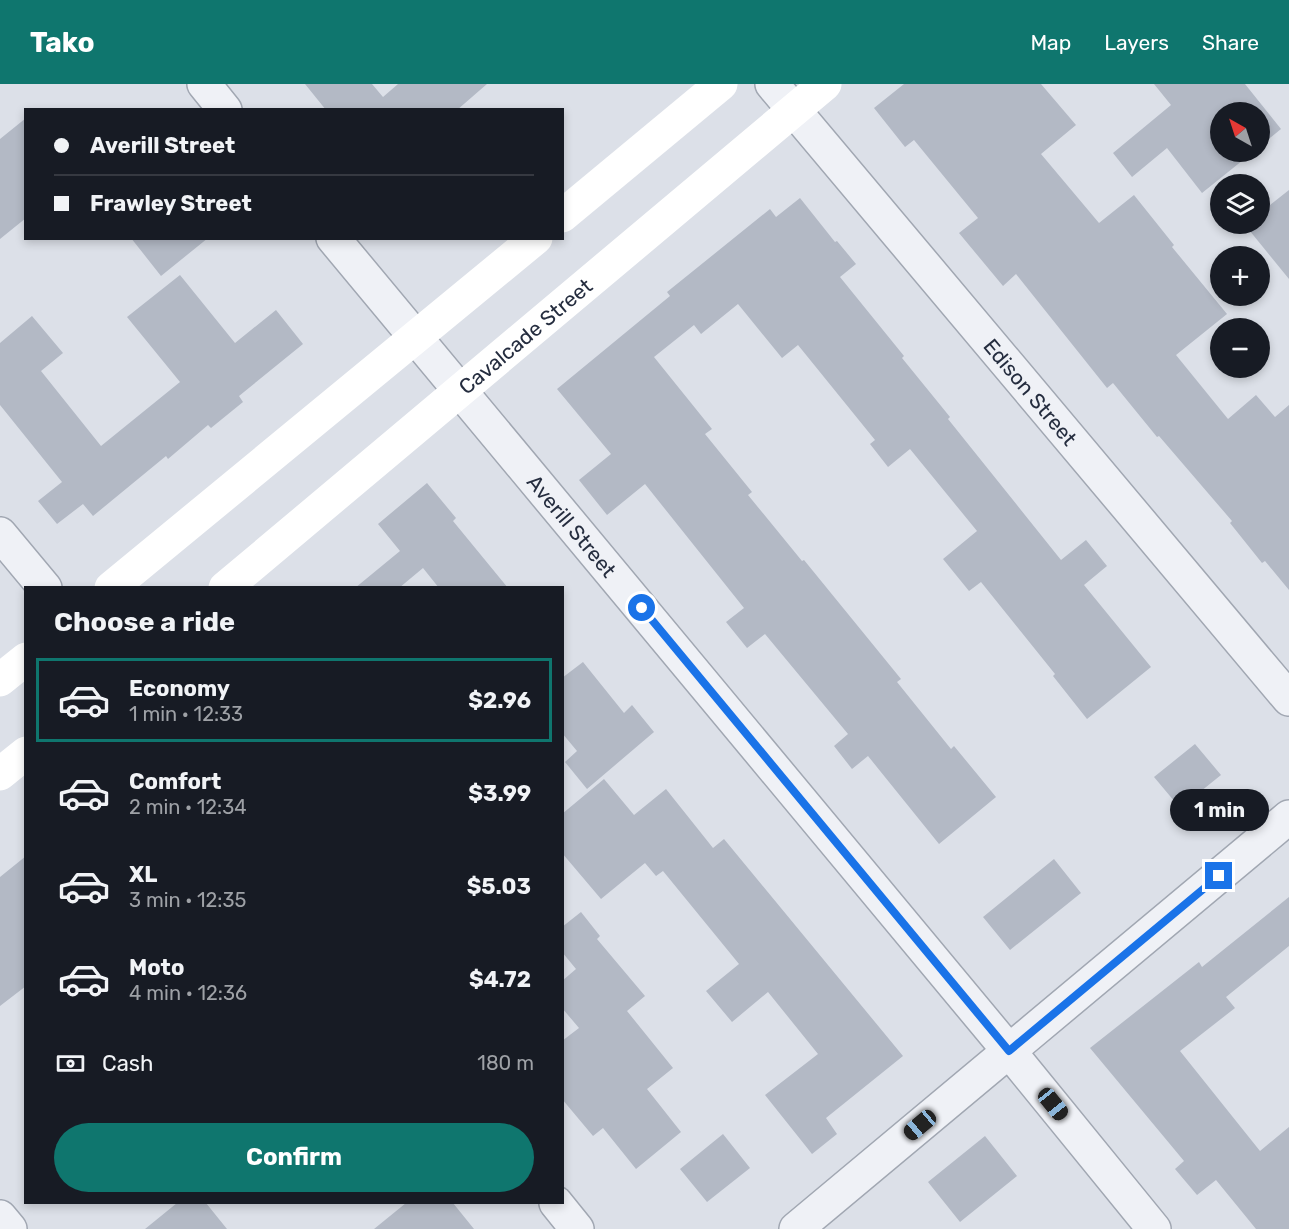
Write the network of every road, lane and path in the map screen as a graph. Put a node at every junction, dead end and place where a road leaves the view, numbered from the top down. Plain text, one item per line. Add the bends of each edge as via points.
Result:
1 (204, 84) edge
2 (721, 84) edge
3 (772, 84) edge
4 (825, 84) edge
5 (223, 108) edge
6 (794, 110) junction
7 (564, 214) edge
8 (335, 240) edge
9 (534, 240) edge
10 (417, 338) junction
11 (460, 390) junction
12 (0, 534) edge
13 (43, 586) edge
14 (113, 586) edge
15 (227, 586) edge
16 (24, 661) edge
17 (0, 681) edge
18 (1289, 699) edge
19 (24, 755) edge
20 (0, 774) edge
21 (1289, 817) edge
22 (1009, 1051) junction
23 (557, 1204) edge
24 (0, 1217) edge
25 (10, 1229) edge
26 (577, 1229) edge
27 (796, 1229) edge
28 (1154, 1229) edge

1 - 5 street
2 - 7 main road
3 - 6 street, Edison Street
4 - 6 main road, Cavalcade Street
6 - 11 main road, Cavalcade Street
6 - 18 street, Edison Street
8 - 10 street, Averill Street
9 - 10 main road
10 - 11 street, Averill Street
10 - 14 main road
11 - 15 main road, Cavalcade Street
11 - 22 street, Averill Street
12 - 13 street
16 - 17 main road
19 - 20 main road
21 - 22 street
22 - 27 street
22 - 28 street, Averill Street
23 - 26 street
24 - 25 street

